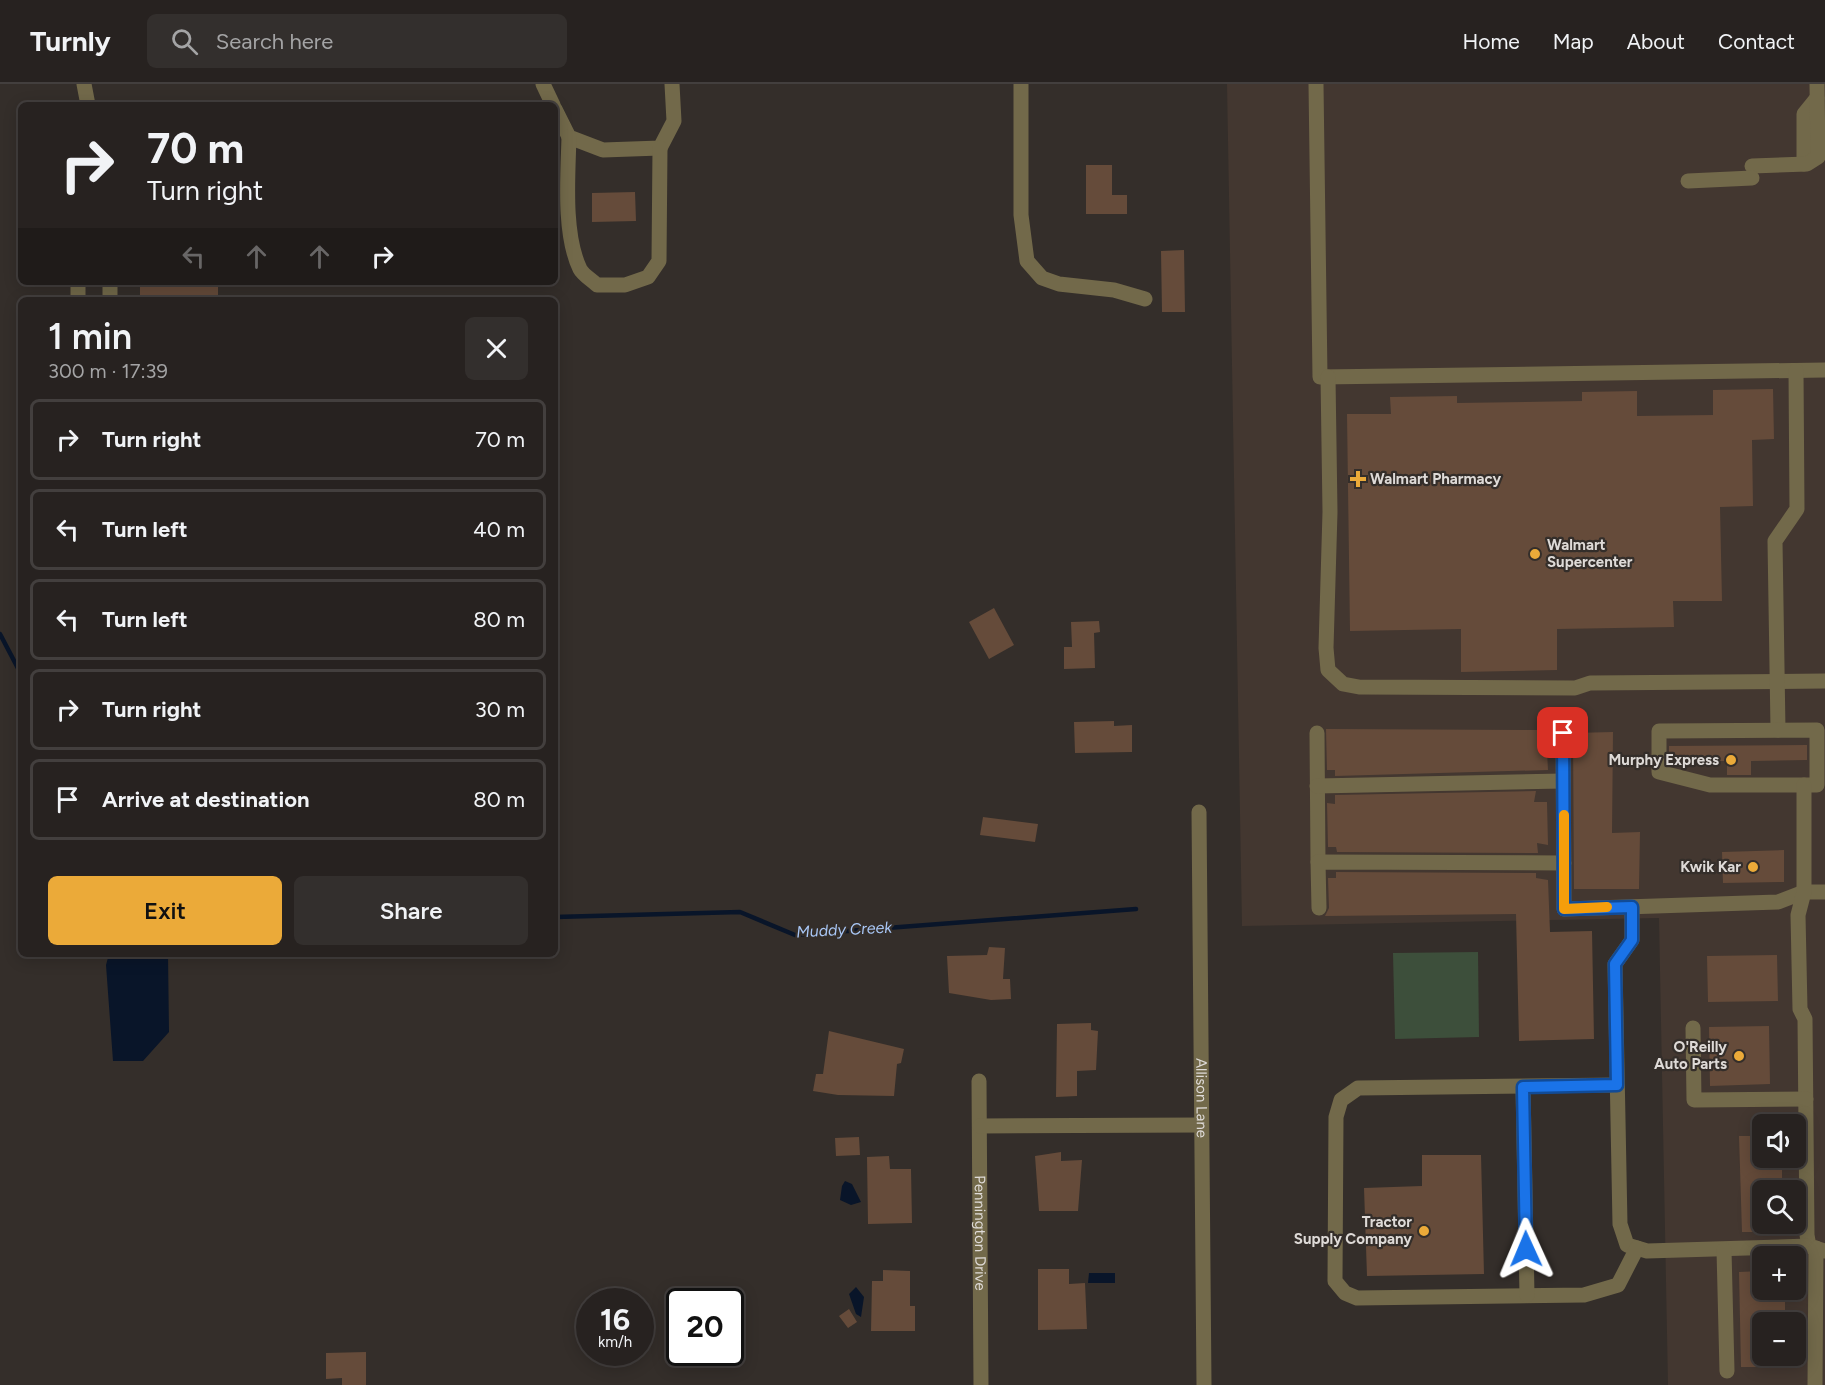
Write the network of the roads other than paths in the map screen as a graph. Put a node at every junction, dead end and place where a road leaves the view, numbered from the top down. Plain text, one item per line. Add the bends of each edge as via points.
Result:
1 (84, 84) edge
2 (543, 84) edge
3 (672, 84) edge
4 (1021, 84) edge
5 (1316, 84) edge
6 (1817, 91) edge
7 (87, 102) edge
8 (552, 102) edge
9 (558, 115) edge
10 (569, 137) junction
11 (660, 148) junction
12 (1688, 181) dead end
13 (1145, 299) dead end
14 (1825, 370) edge
15 (1796, 371) junction
16 (1333, 377) junction
17 (1778, 681) junction
18 (1825, 681) edge
19 (1778, 730) junction
20 (1317, 733) dead end
21 (1563, 733) dead end
22 (1563, 782) junction
23 (1804, 785) junction
24 (1317, 786) junction
25 (1199, 812) dead end
26 (1318, 862) junction
27 (1564, 863) junction
28 (1804, 892) junction
29 (1825, 892) edge
30 (1632, 907) junction
31 (1319, 908) dead end
32 (1692, 1028) dead end
33 (979, 1081) dead end
34 (1617, 1085) junction
35 (1523, 1087) junction
36 (1806, 1099) junction
37 (1201, 1125) junction
38 (980, 1126) junction
39 (1637, 1248) junction
40 (1817, 1248) edge
41 (1724, 1250) junction
42 (1527, 1295) junction
43 (1727, 1371) dead end
44 (981, 1385) edge
45 (1204, 1385) edge
46 (1815, 1385) edge

1 - 7 street
2 - 8 street
3 - 11 street via 674,121
4 - 13 street via 1022,215 1027,261 1042,278 1059,284 1114,290
5 - 16 street via 1320,377
6 - 12 street via 1818,156 1804,164
9 - 10 street
10 - 11 street via 603,150
10 - 11 street via 567,207 574,248 581,270 597,285 625,285 648,277 659,261
14 - 15 street
15 - 16 street
15 - 17 street via 1797,509 1774,541
16 - 17 street via 1340,512 1327,543 1328,670 1343,684 1575,688 1590,682
17 - 18 street
17 - 19 street
19 - 23 street via 1817,730 1817,785
19 - 23 street via 1659,731 1659,772 1710,785
20 - 24 street
21 - 22 street
22 - 24 street
22 - 27 street
23 - 28 street
24 - 26 street
25 - 37 street, Allison Lane
26 - 27 street
26 - 31 street
27 - 30 street via 1564,909
28 - 29 street
28 - 30 street via 1778,902
28 - 36 street via 1798,915
30 - 34 street via 1632,940 1615,964
32 - 36 street via 1694,1100
33 - 38 street, Pennington Drive
34 - 35 street
34 - 39 street via 1620,1224 1627,1245
35 - 42 street
35 - 42 street via 1358,1088 1341,1100 1336,1117 1335,1281 1345,1293 1358,1298
36 - 40 street via 1807,1235
37 - 38 street
37 - 45 street, Allison Lane
38 - 44 street, Pennington Drive
39 - 41 street
39 - 42 street via 1618,1285 1584,1295
40 - 41 street
40 - 46 street
41 - 43 street

